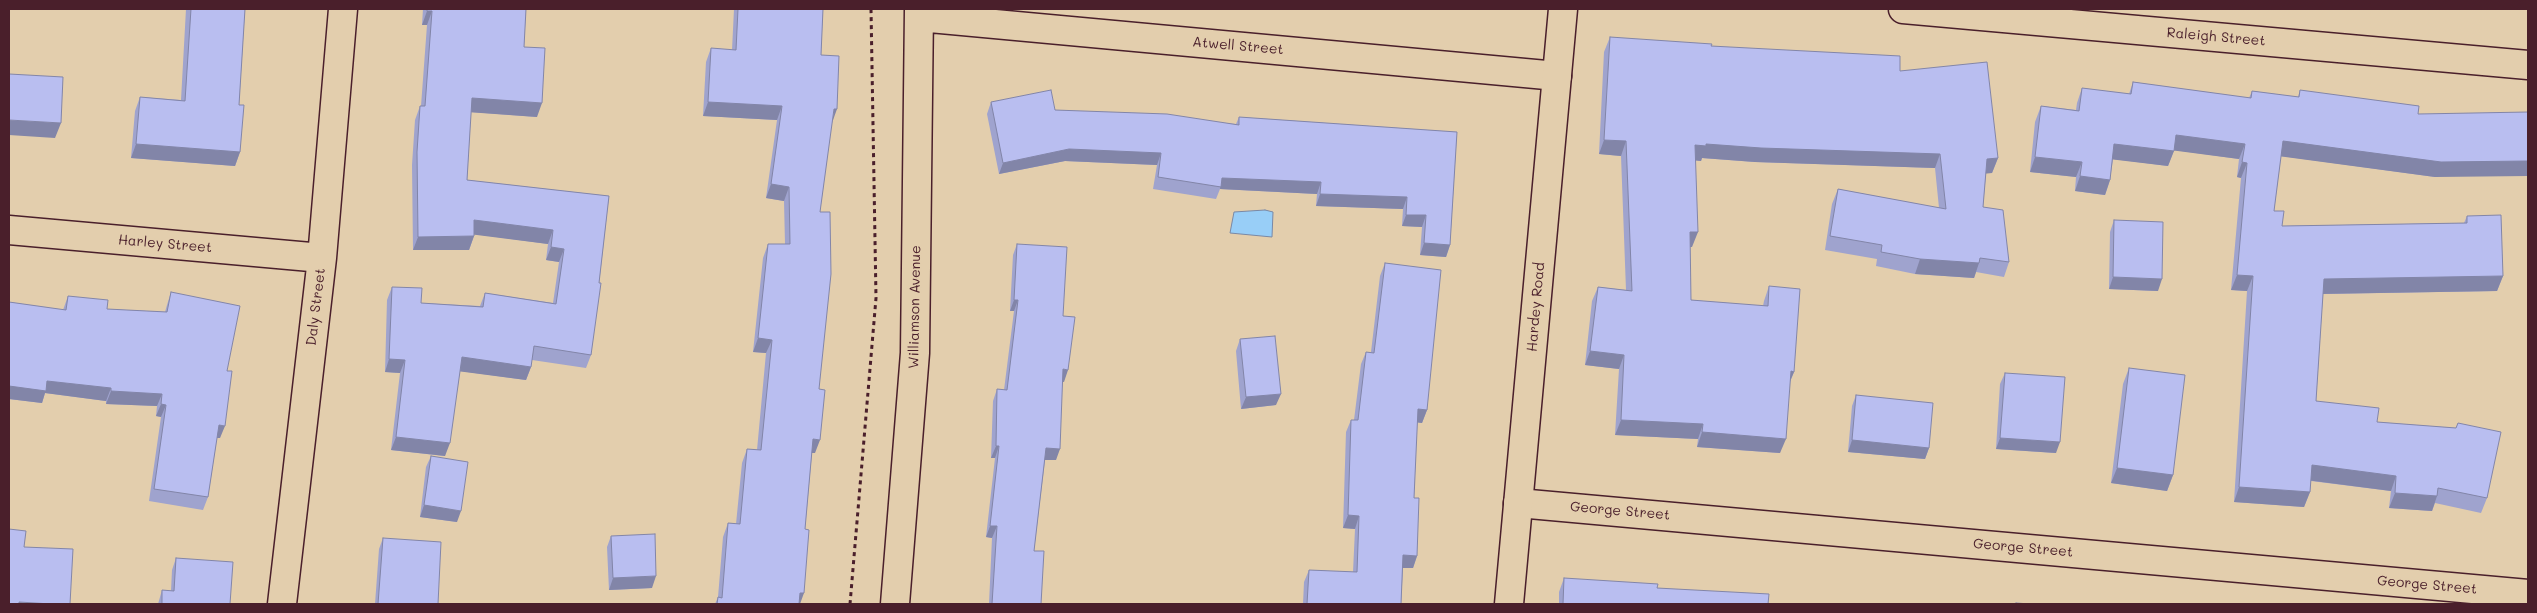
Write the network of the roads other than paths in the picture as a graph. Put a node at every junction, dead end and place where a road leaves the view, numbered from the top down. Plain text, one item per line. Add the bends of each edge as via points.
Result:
1 (344, 9) edge
2 (1562, 9) edge
3 (1903, 9) edge
4 (919, 13) edge
5 (2528, 65) edge
6 (1558, 76) junction
7 (9, 230) edge
8 (322, 258) junction
9 (1518, 503) junction
10 (2528, 594) edge
11 (282, 604) edge
12 (895, 604) edge
13 (1509, 604) edge

1 - 8 street, Daly Street
2 - 6 street, Hardey Road
3 - 5 street, Raleigh Street
4 - 6 street, Atwell Street
4 - 12 street, Williamson Avenue via 915,353
6 - 9 street, Hardey Road
7 - 8 street, Harley Street
8 - 11 street, Daly Street
9 - 10 street, George Street
9 - 13 street, Hardey Road

